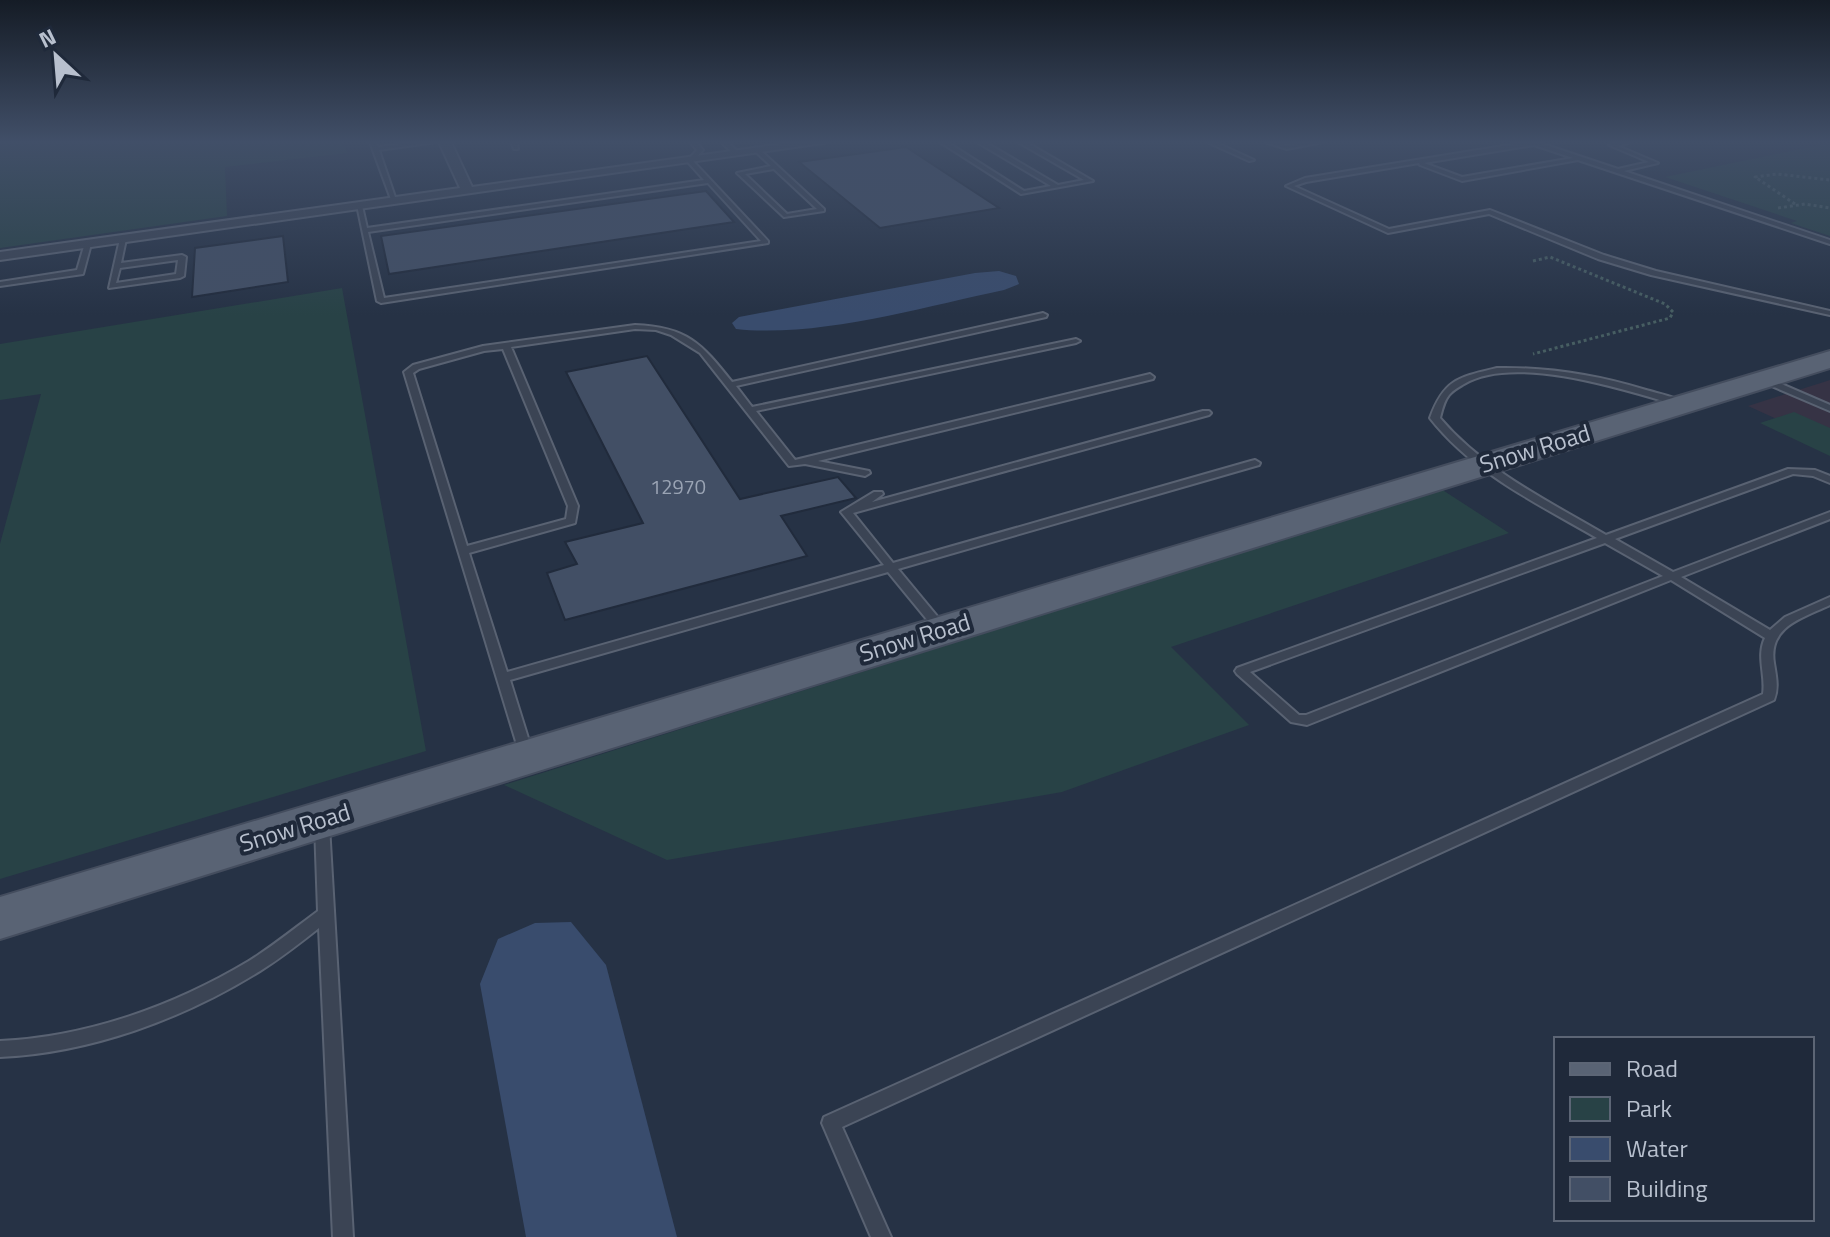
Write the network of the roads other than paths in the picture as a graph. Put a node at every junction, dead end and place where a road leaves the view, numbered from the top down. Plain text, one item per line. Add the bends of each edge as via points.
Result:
1 (410, 200) edge
2 (577, 200) edge
3 (726, 200) edge
4 (769, 200) edge
5 (811, 200) edge
6 (1319, 200) edge
7 (1703, 200) edge
8 (395, 202) joint
9 (359, 206) junction
10 (364, 230) junction
11 (123, 239) junction
12 (1830, 242) edge
13 (87, 244) junction
14 (0, 256) edge
15 (116, 266) junction
16 (0, 284) edge
17 (1830, 313) edge
18 (1043, 315) dead end
19 (1076, 341) dead end
20 (507, 347) junction
21 (1830, 359) edge
22 (1150, 377) dead end
23 (1763, 379) junction
24 (730, 385) junction
25 (1683, 404) junction
26 (1830, 408) edge
27 (750, 410) junction
28 (1206, 413) dead end
29 (805, 461) junction
30 (1255, 463) dead end
31 (1480, 465) junction
32 (865, 473) dead end
33 (1830, 480) edge
34 (878, 494) dead end
35 (846, 512) junction
36 (1830, 515) edge
37 (1605, 539) junction
38 (463, 551) junction
39 (891, 568) junction
40 (1672, 576) junction
41 (1830, 601) edge
42 (942, 630) junction
43 (1771, 636) junction
44 (503, 678) junction
45 (527, 757) junction
46 (322, 820) junction
47 (326, 914) junction
48 (0, 918) edge
49 (0, 1049) edge
50 (343, 1237) edge
51 (881, 1237) edge

1 - 8 street
2 - 10 lane
3 - 10 lane via 766,242 381,301
4 - 5 lane via 786,216 822,210
6 - 17 lane via 1388,231 1490,212 1646,271
7 - 12 lane
8 - 9 street
9 - 10 lane
9 - 11 street
11 - 13 street
11 - 15 lane
13 - 14 street
13 - 16 lane via 80,272
15 - 15 lane via 112,286 180,276 182,257
18 - 24 lane
19 - 27 lane
20 - 24 lane via 657,328 703,351
20 - 38 lane via 429,361 408,372
20 - 38 lane via 573,506 571,521
21 - 23 main road, Snow Road
22 - 29 lane
23 - 25 main road, Snow Road
23 - 26 lane
24 - 27 lane
25 - 31 main road, Snow Road
25 - 31 lane via 1622,383 1556,372 1498,371 1472,377 1447,391 1435,418
27 - 29 lane via 793,464
28 - 35 lane
29 - 32 lane
30 - 39 lane
31 - 37 lane
31 - 42 main road, Snow Road
33 - 37 lane via 1792,471
34 - 35 lane
35 - 39 lane
36 - 40 lane
37 - 40 lane
37 - 40 lane via 1241,671 1296,719 1307,720
38 - 44 lane
39 - 42 lane
39 - 44 lane
40 - 43 lane
41 - 43 lane via 1783,624
42 - 45 main road, Snow Road
43 - 51 lane via 1769,697 831,1123
44 - 45 lane
45 - 46 main road, Snow Road
46 - 47 lane
46 - 48 main road, Snow Road
47 - 49 lane via 246,971 162,1011 96,1035
47 - 50 lane

